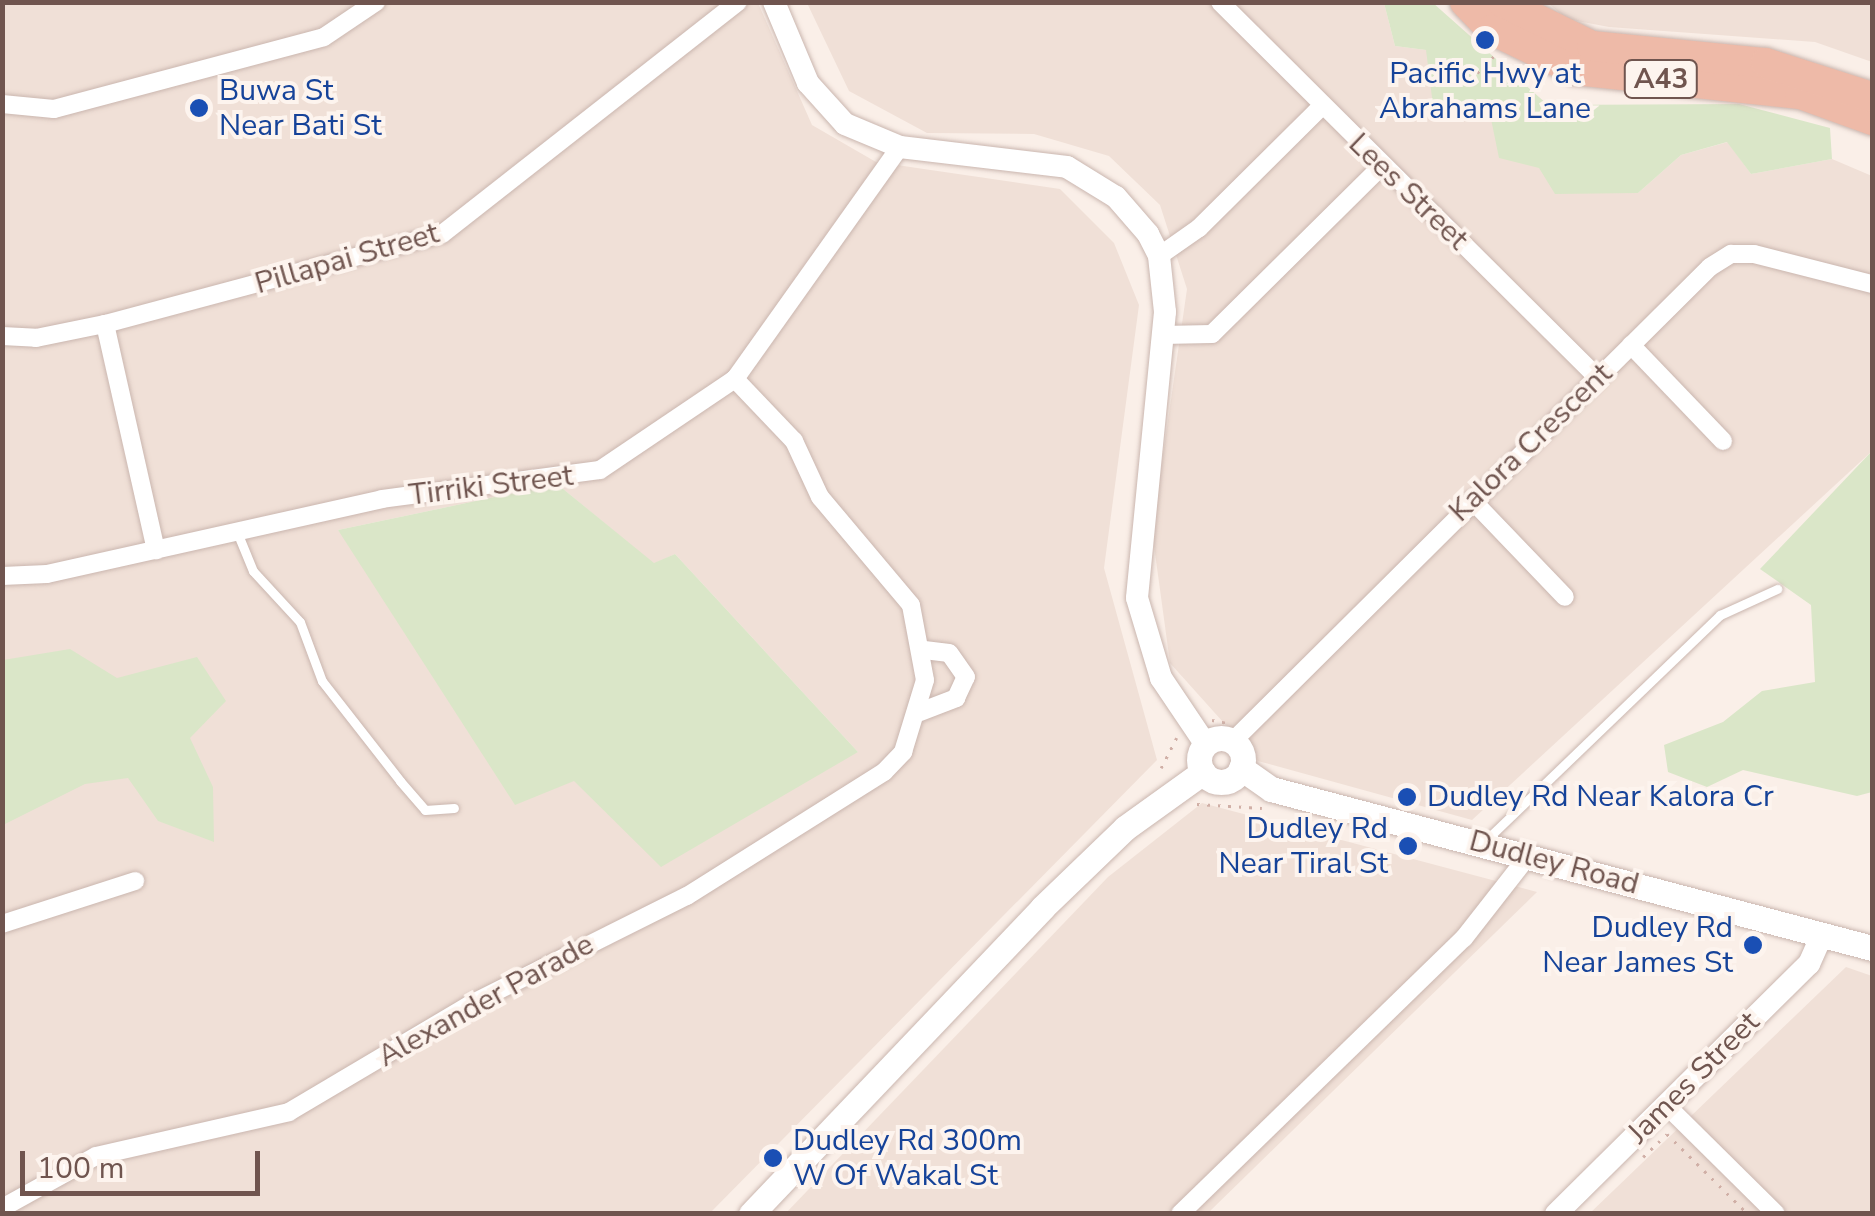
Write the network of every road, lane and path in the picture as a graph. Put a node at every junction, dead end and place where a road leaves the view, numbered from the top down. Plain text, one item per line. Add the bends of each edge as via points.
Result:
1 (376, 2) edge
2 (738, 2) edge
3 (774, 2) edge
4 (1220, 2) edge
5 (1465, 2) edge
6 (1502, 2) edge
7 (1533, 2) edge
8 (1550, 32) junction
9 (1494, 55) dead end
10 (1478, 73) dead end
11 (1872, 96) edge
12 (2, 104) edge
13 (1321, 107) junction
14 (1872, 120) edge
15 (900, 147) junction
16 (1382, 166) junction
17 (1159, 256) junction
18 (1872, 284) edge
19 (106, 324) junction
20 (1162, 335) junction
21 (2, 336) edge
22 (1631, 345) junction
23 (1598, 378) junction
24 (735, 379) junction
25 (1723, 441) dead end
26 (1472, 500) junction
27 (236, 530) junction
28 (156, 550) junction
29 (2, 576) edge
30 (1777, 589) dead end
31 (1566, 597) dead end
32 (924, 650) junction
33 (920, 712) junction
34 (1207, 716) dead end
35 (1230, 732) junction
36 (1176, 738) dead end
37 (1206, 745) junction
38 (1161, 768) dead end
39 (1242, 768) junction
40 (1203, 772) junction
41 (1187, 806) dead end
42 (454, 808) dead end
43 (1267, 810) dead end
44 (1482, 843) junction
45 (1528, 856) junction
46 (135, 881) dead end
47 (2, 924) edge
48 (1822, 935) junction
49 (1872, 948) edge
50 (1667, 1106) junction
51 (1668, 1134) dead end
52 (2, 1208) edge
53 (752, 1214) edge
54 (1180, 1214) edge
55 (1556, 1214) edge
56 (1748, 1214) edge
57 (1776, 1214) edge

1 - 12 street via 324,38 54,109
2 - 19 street, Pillapai Street via 442,234
3 - 15 street via 819,97 845,124
4 - 13 street, Lees Street
5 - 14 highway, A43 via 1492,30 1574,70 1800,94
6 - 8 highway, A43
7 - 8 lane
8 - 11 highway, A43 via 1618,52 1780,65
9 - 10 path
13 - 16 street, Lees Street
13 - 17 street via 1199,228
15 - 17 street via 1068,167 1134,214
15 - 24 street, Tirriki Street
16 - 20 street via 1212,334
16 - 23 street, Lees Street
17 - 20 street
18 - 22 street, Kalora Crescent via 1730,254
19 - 21 street, Pillapai Street via 36,338
19 - 28 street
20 - 37 street via 1137,598 1162,678
22 - 23 street, Kalora Crescent
22 - 25 street
23 - 26 street, Kalora Crescent
24 - 27 street, Tirriki Street via 711,402 588,474 382,499
24 - 32 street, Alexander Parade via 794,440 830,511 900,590
26 - 31 street
26 - 35 street, Kalora Crescent
27 - 28 street, Tirriki Street
27 - 42 lane via 253,572 300,622 322,681 426,810
28 - 29 street, Tirriki Street
30 - 44 lane via 1720,615
32 - 33 street, Alexander Parade
32 - 33 street via 949,654 966,677 956,698
33 - 52 street, Alexander Parade via 902,752 853,792 687,896 504,986 289,1112 96,1156
34 - 35 path
35 - 37 main road
35 - 39 main road
36 - 38 path
37 - 40 main road
39 - 40 main road via 1220,782
39 - 44 main road, Dudley Road via 1271,789
40 - 53 main road via 1125,828 1042,908
41 - 43 path via 1216,799
44 - 45 main road, Dudley Road
45 - 48 main road, Dudley Road
45 - 54 street via 1464,938
46 - 47 street
48 - 49 main road, Dudley Road
48 - 50 street, James Street via 1810,964
50 - 55 street, James Street
50 - 57 street
51 - 56 path

